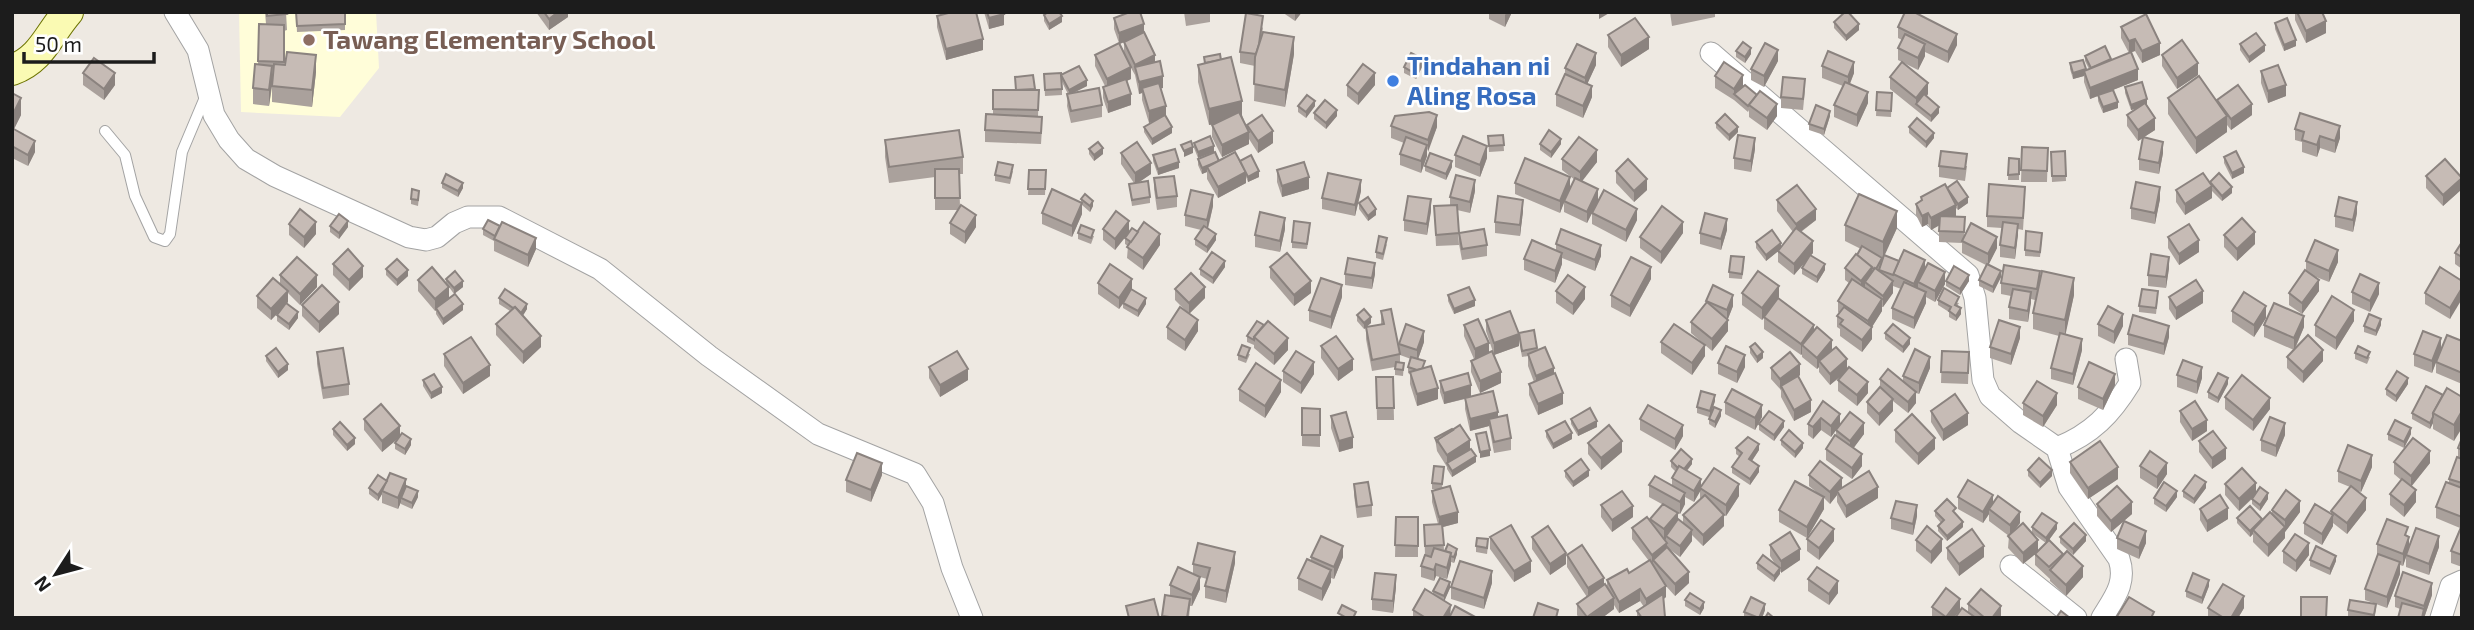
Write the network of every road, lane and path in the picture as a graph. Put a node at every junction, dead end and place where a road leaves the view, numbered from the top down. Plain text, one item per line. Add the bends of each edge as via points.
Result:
1 (68, 12) edge
2 (175, 12) edge
3 (1711, 53) dead end
4 (12, 70) edge
5 (207, 92) junction
6 (105, 131) dead end
7 (2126, 359) dead end
8 (2057, 448) junction
9 (2011, 566) dead end
10 (2462, 580) edge
11 (972, 618) edge
12 (2076, 618) edge
13 (2102, 618) edge
14 (2441, 618) edge

1 - 4 main road via 40,54
2 - 5 street via 198,50
3 - 8 street via 1961,267 1973,286 1983,380 1990,396
5 - 6 lane via 182,152 170,234 165,241 154,237 135,196 125,155
5 - 11 street via 229,140 246,159 275,176 426,240 468,217 499,217 600,269 709,356 818,434 915,474 933,503
7 - 8 street via 2130,383 2109,414 2090,433
8 - 13 street via 2069,487 2123,571 2122,585
9 - 12 street
10 - 14 street via 2451,586

